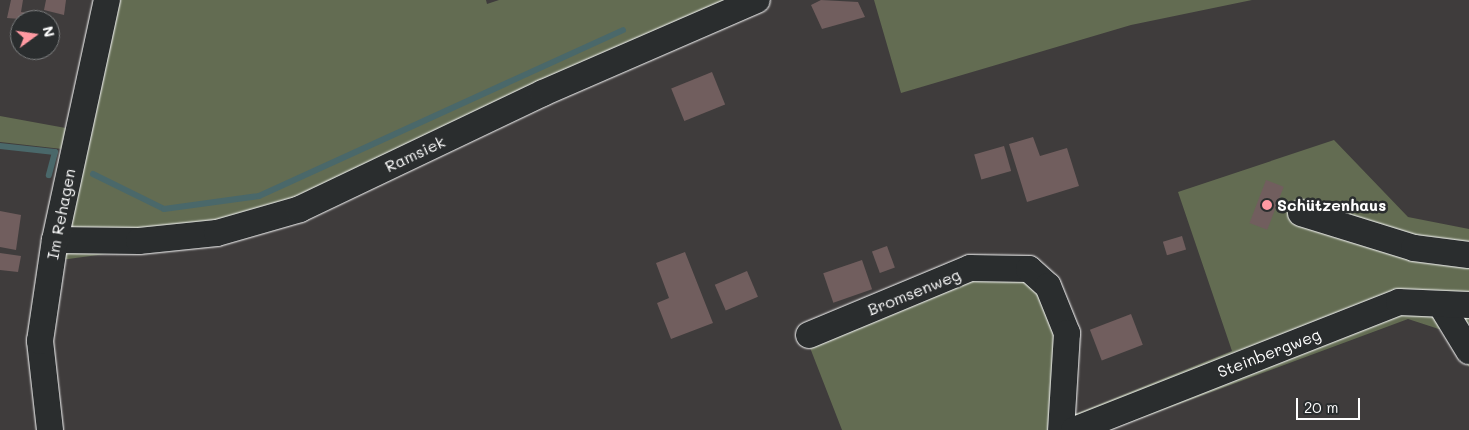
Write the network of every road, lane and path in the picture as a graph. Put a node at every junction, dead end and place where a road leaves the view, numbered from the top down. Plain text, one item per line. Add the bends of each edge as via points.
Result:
1 (107, 0) edge
2 (757, 0) edge
3 (1301, 213) dead end
4 (55, 240) junction
5 (1469, 255) edge
6 (1441, 305) junction
7 (1469, 305) edge
8 (809, 335) dead end
9 (1469, 351) edge
10 (50, 430) edge
11 (1061, 430) edge
12 (1074, 430) edge

1 - 4 street, Im Rehagen
2 - 4 street, Ramsiek via 543,93 300,209 217,233 139,242
3 - 5 street via 1414,248
4 - 10 street, Im Rehagen via 40,341
6 - 7 street, Steinbergweg
6 - 9 street
6 - 12 street, Steinbergweg via 1399,302
8 - 11 street, Bromsenweg via 970,268 1029,269 1048,286 1067,333

